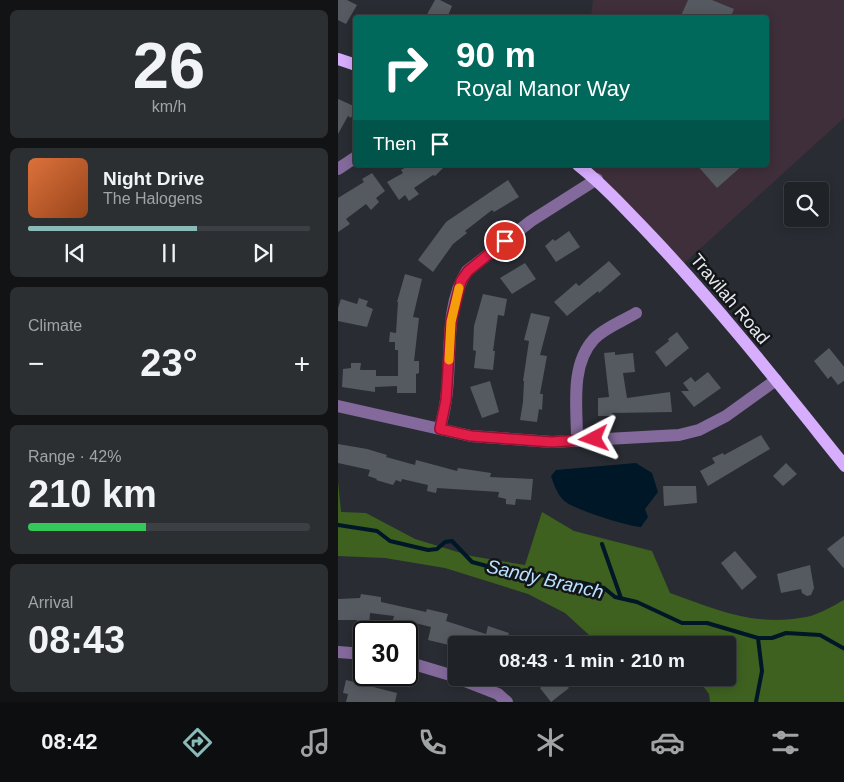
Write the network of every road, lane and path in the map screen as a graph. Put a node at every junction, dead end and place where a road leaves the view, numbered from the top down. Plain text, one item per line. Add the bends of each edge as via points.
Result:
1 (338, 59) edge
2 (353, 64) edge
3 (353, 159) edge
4 (581, 167) edge
5 (338, 169) edge
6 (597, 180) junction
7 (636, 313) dead end
8 (776, 380) junction
9 (338, 406) edge
10 (440, 429) junction
11 (576, 439) junction
12 (844, 466) edge
13 (338, 652) edge
14 (353, 653) edge
15 (418, 666) edge
16 (448, 675) edge
17 (478, 686) edge
18 (507, 702) edge

1 - 2 main road
3 - 5 street
4 - 6 main road, Travilah Road
6 - 8 main road, Travilah Road via 680,267
6 - 10 street via 531,221 468,271 461,281 451,322 446,400
7 - 11 street via 595,338 587,348 577,373
8 - 11 street via 726,416 699,430 679,435
8 - 12 main road, Travilah Road
9 - 10 street
10 - 11 street via 471,436 543,441
13 - 14 street
15 - 16 street
17 - 18 street via 498,694

